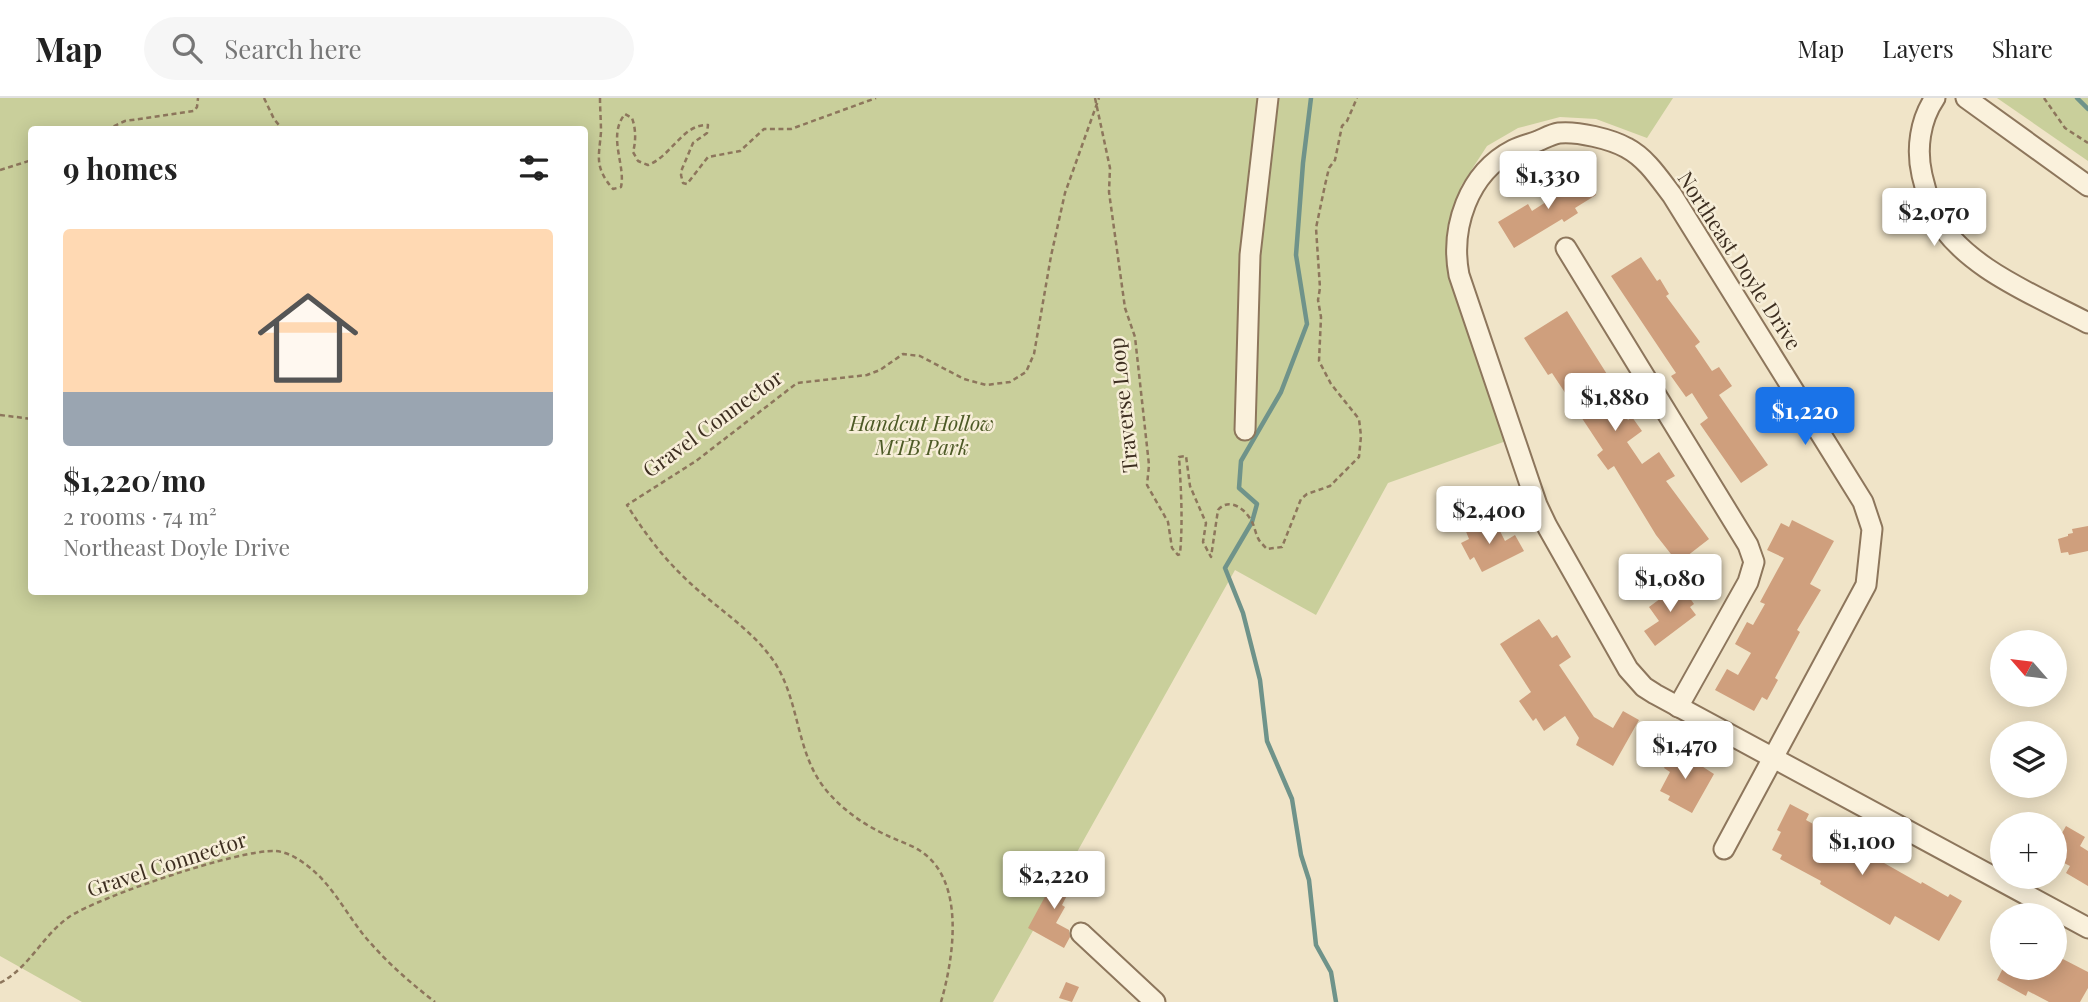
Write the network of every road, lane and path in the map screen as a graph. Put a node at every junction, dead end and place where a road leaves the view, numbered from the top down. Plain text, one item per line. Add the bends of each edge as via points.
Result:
1 (198, 98) edge
2 (264, 98) edge
3 (600, 98) edge
4 (876, 98) edge
5 (1097, 98) edge
6 (1268, 98) edge
7 (1357, 98) edge
8 (1936, 98) edge
9 (1966, 98) edge
10 (2044, 98) edge
11 (1096, 107) junction
12 (114, 126) edge
13 (280, 126) edge
14 (2088, 144) edge
15 (28, 161) edge
16 (0, 170) edge
17 (2088, 186) edge
18 (1566, 248) dead end
19 (2088, 323) edge
20 (0, 415) edge
21 (28, 418) edge
22 (1245, 430) dead end
23 (1678, 707) junction
24 (1773, 758) junction
25 (1724, 849) dead end
26 (2088, 928) edge
27 (1080, 933) dead end
28 (0, 982) edge
29 (435, 1002) edge
30 (941, 1002) edge
31 (1155, 1002) edge

1 - 12 path via 194,111
2 - 13 path
3 - 4 path via 597,158 603,178 613,189 621,187 623,179 618,128 625,114 634,122 633,152 638,161 648,164 661,160 688,130 708,125 707,133 693,143 682,169 687,184 708,157 740,151 764,129 791,129
5 - 11 path, Traverse Loop
6 - 22 street via 1250,255
7 - 11 path, Traverse Loop via 1342,126 1316,228 1319,361 1359,419 1359,457 1330,486 1301,499 1289,534 1277,549 1267,548 1259,540 1242,508 1230,503 1221,506 1211,557 1203,542 1206,523 1190,486 1186,456 1179,457 1182,511 1178,555 1172,548 1168,522 1147,485 1149,465 1135,337 1125,308 1109,192 1110,168
8 - 19 street via 1919,143 1919,164 1933,212 1961,247 1996,274
9 - 17 street
10 - 14 path via 2065,128
11 - 30 path, Gravel Connector via 1065,193 1034,354 1026,372 1010,382 986,385 920,356 903,354 867,375 797,383 696,461 627,505 668,562 775,663 810,764 826,790 859,820 925,854 942,873 952,919
15 - 16 path
18 - 23 street via 1748,545 1754,562 1748,582
20 - 21 path
23 - 24 street, Northeast Doyle Drive
23 - 24 street, Northeast Doyle Drive via 1644,687 1628,669 1546,526 1459,275 1455,255 1462,209 1481,176 1513,149 1559,133 1601,137 1628,148 1649,166 1672,194 1863,502 1872,529 1866,585
24 - 25 street, Northeast Doyle Drive
24 - 26 street, Northeast Doyle Drive
27 - 31 street
28 - 29 path, Gravel Connector via 21,970 55,929 82,909 190,870 276,851 313,871 388,962

